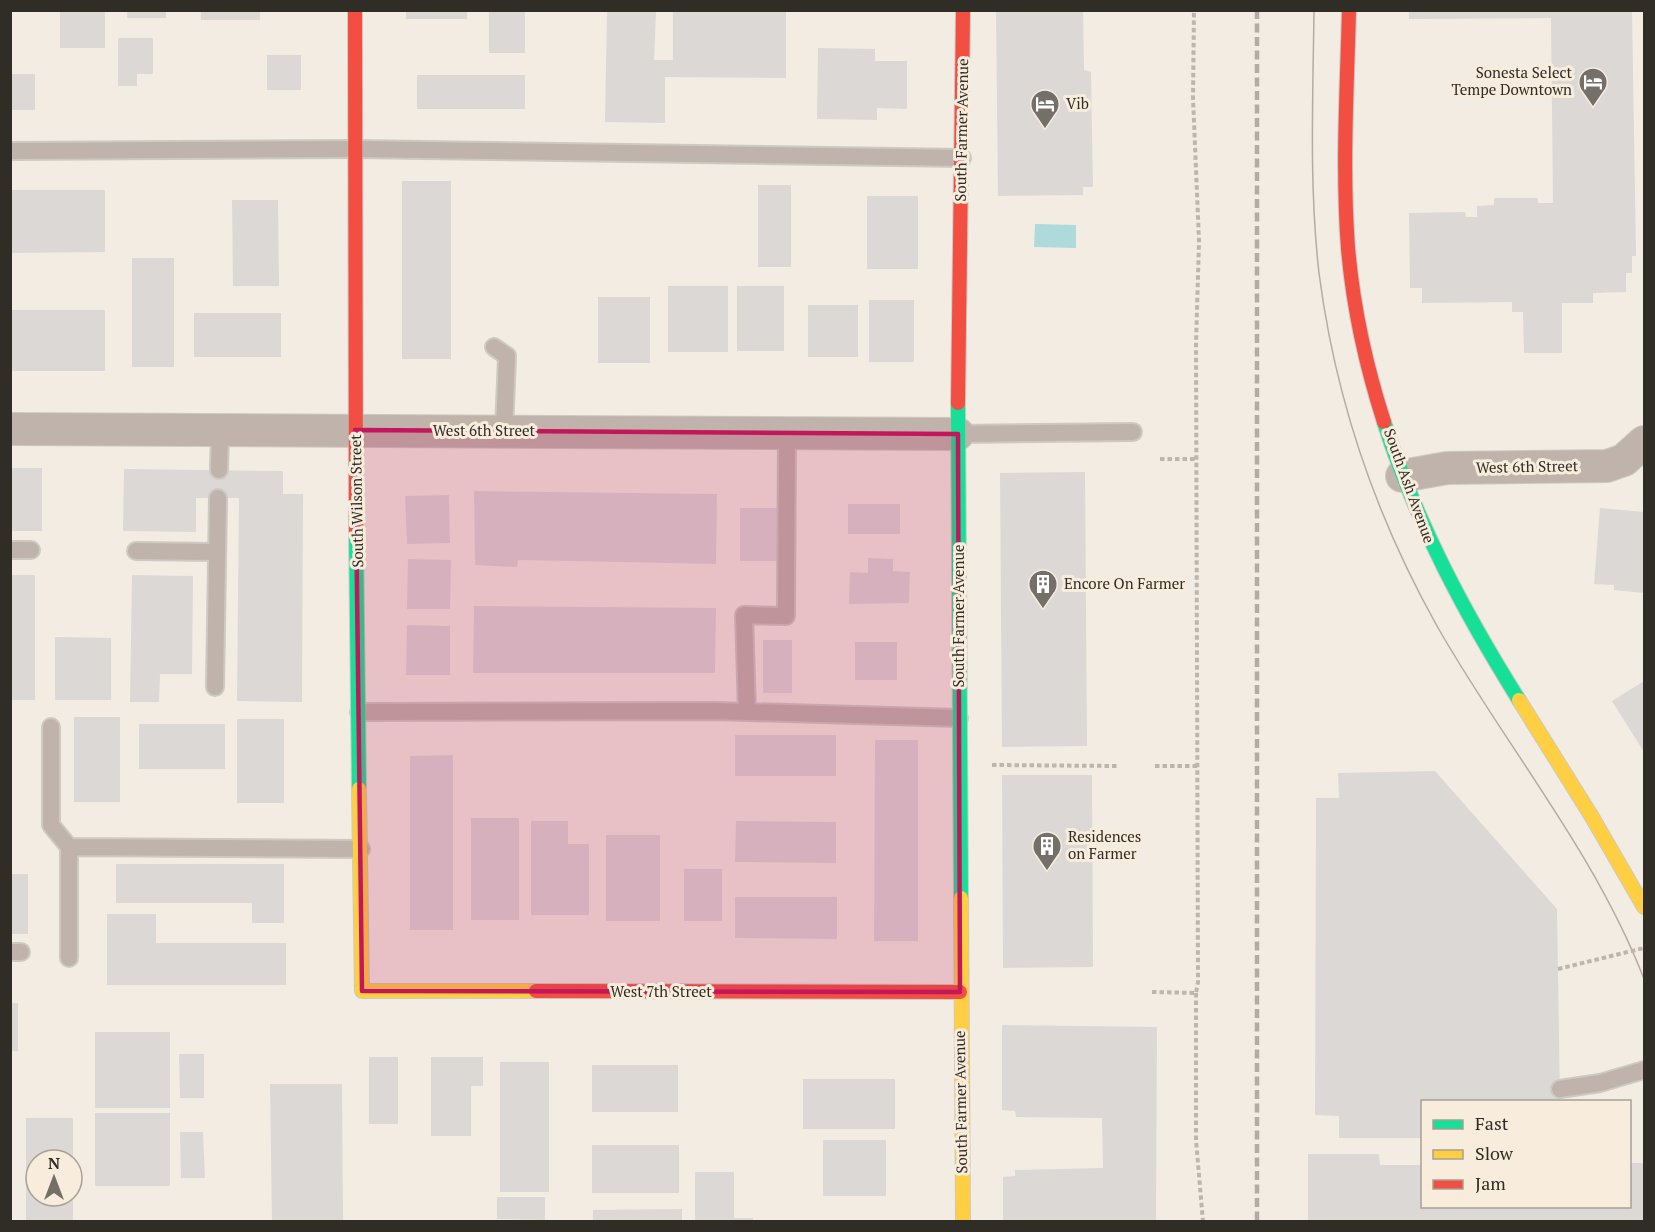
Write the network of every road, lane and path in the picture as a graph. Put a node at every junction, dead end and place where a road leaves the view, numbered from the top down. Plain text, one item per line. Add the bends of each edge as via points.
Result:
1 (355, 10) edge
2 (963, 10) edge
3 (1194, 10) edge
4 (1349, 10) edge
5 (356, 149) junction
6 (10, 151) edge
7 (962, 158) junction
8 (494, 347) dead end
9 (10, 429) edge
10 (220, 430) junction
11 (356, 430) junction
12 (504, 430) junction
13 (1133, 432) dead end
14 (787, 433) junction
15 (958, 434) junction
16 (1644, 442) edge
17 (1160, 459) dead end
18 (1197, 459) junction
19 (219, 470) dead end
20 (1402, 476) junction
21 (218, 498) dead end
22 (10, 550) edge
23 (31, 550) dead end
24 (136, 551) dead end
25 (217, 552) junction
26 (215, 687) dead end
27 (359, 712) junction
28 (747, 712) junction
29 (959, 718) junction
30 (51, 727) dead end
31 (993, 765) dead end
32 (1118, 766) dead end
33 (1155, 766) dead end
34 (1198, 766) junction
35 (69, 847) junction
36 (361, 849) junction
37 (1644, 907) edge
38 (1644, 948) edge
39 (69, 958) dead end
40 (1558, 969) dead end
41 (362, 991) joint
42 (960, 992) junction
43 (1152, 992) dead end
44 (1196, 993) junction
45 (1644, 1070) edge
46 (1560, 1089) dead end
47 (963, 1221) edge
48 (1203, 1221) edge

1 - 5 street, South Wilson Street
2 - 7 street, South Farmer Avenue
3 - 18 path via 1199,241
4 - 20 street, South Ash Avenue via 1347,202 1352,282 1365,345
5 - 6 lane
5 - 7 lane
5 - 11 street, South Wilson Street
7 - 15 street, South Farmer Avenue
8 - 12 lane via 507,356
9 - 10 street, West 6th Street
10 - 11 street, West 6th Street
10 - 19 lane
11 - 12 street, West 6th Street
11 - 27 street, South Wilson Street
12 - 14 street, West 6th Street
13 - 15 lane
14 - 15 street, West 6th Street
14 - 28 lane via 786,616 744,615
15 - 29 street, South Farmer Avenue
16 - 20 street, West 6th Street via 1624,460 1607,466 1447,468
17 - 18 path
18 - 34 path
20 - 37 street, South Ash Avenue via 1415,512 1455,592 1615,852
21 - 25 lane
22 - 23 lane
24 - 25 lane
25 - 26 lane
27 - 28 lane
27 - 36 street, South Wilson Street
28 - 29 lane
29 - 42 street, South Farmer Avenue
30 - 35 lane via 51,825
31 - 32 path
33 - 34 path
34 - 44 path
35 - 36 lane
35 - 39 lane
36 - 41 street, South Wilson Street
38 - 40 path, bridge
41 - 42 street, West 7th Street
42 - 47 street, South Farmer Avenue
43 - 44 path
44 - 48 path via 1196,1140
45 - 46 lane

